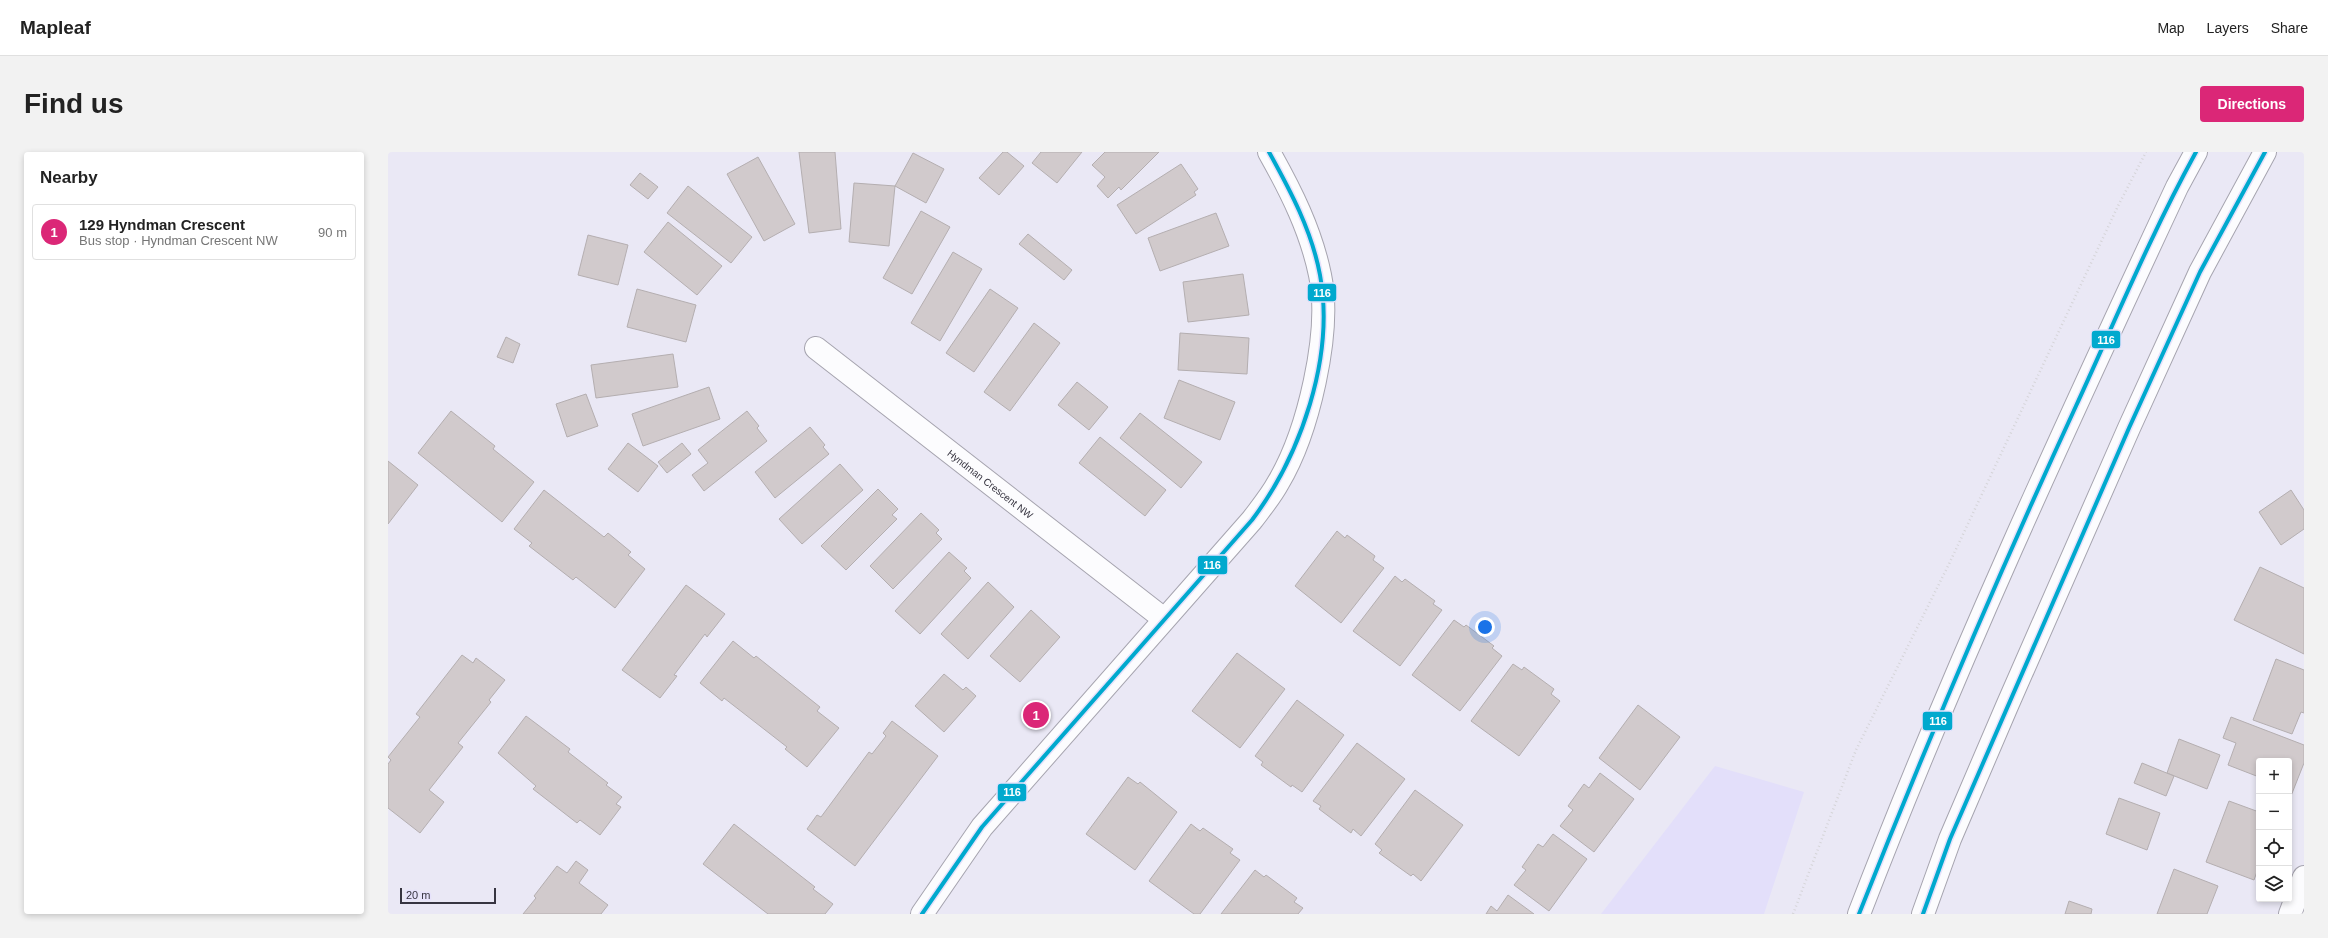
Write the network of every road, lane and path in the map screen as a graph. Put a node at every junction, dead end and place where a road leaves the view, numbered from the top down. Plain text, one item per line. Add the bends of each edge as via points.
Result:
1 (1269, 152) edge
2 (2146, 152) edge
3 (2196, 152) edge
4 (2265, 152) edge
5 (816, 348) dead end
6 (1164, 619) junction
7 (2304, 877) edge
8 (922, 914) edge
9 (1793, 914) edge
10 (1859, 914) edge
11 (1923, 914) edge
12 (2290, 914) edge

1 - 6 main road via 1291,190 1307,231 1320,276 1324,316 1312,395 1279,482 1252,520
2 - 9 path via 1949,564 1856,750
3 - 10 main road via 2176,187 2057,445 1953,682
4 - 11 main road via 2200,272 2129,428 1950,839
5 - 6 main road, Hyndman Crescent NW
6 - 8 main road via 982,827
7 - 12 main road

